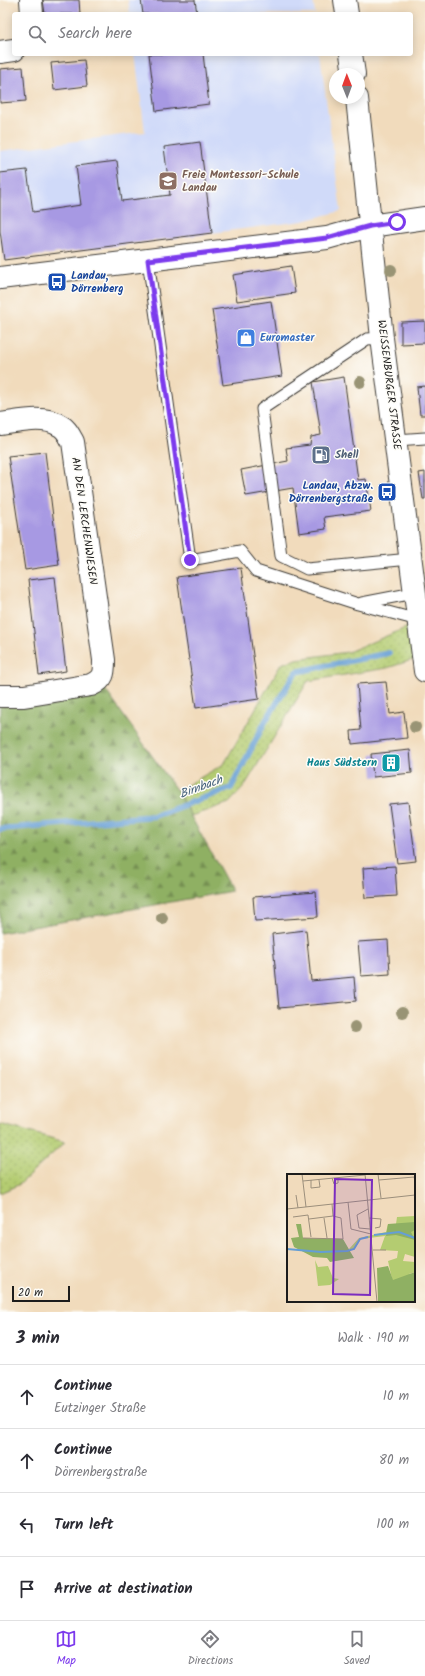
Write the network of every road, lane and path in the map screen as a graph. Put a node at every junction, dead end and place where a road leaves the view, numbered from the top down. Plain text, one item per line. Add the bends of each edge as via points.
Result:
1 (31, 0) edge
2 (345, 0) edge
3 (32, 12) edge
4 (347, 12) edge
5 (12, 50) edge
6 (0, 52) edge
7 (352, 56) edge
8 (353, 68) edge
9 (357, 104) edge
10 (425, 218) edge
11 (370, 226) junction
12 (148, 260) junction
13 (0, 278) edge
14 (382, 338) junction
15 (0, 424) edge
16 (425, 438) edge
17 (396, 440) junction
18 (410, 558) junction
19 (414, 592) junction
20 (358, 604) junction
21 (418, 620) junction
22 (425, 671) edge
23 (0, 696) edge

1 - 3 street
2 - 4 street
5 - 6 street
7 - 8 street
9 - 11 street, WEISSENBURGER STRASSE
10 - 11 street
11 - 12 street via 327,238
11 - 14 street, WEISSENBURGER STRASSE
12 - 13 street
12 - 20 lane via 190,560 240,552 256,571
14 - 17 street, WEISSENBURGER STRASSE
14 - 18 lane via 367,339 262,409 280,556 307,569
15 - 23 street, AN DEN LERCHENWIESEN via 48,421 60,425 68,432 73,442 104,660 104,672 99,681 91,685 24,696
16 - 17 lane
17 - 18 street, WEISSENBURGER STRASSE
18 - 19 street, WEISSENBURGER STRASSE
19 - 20 lane
19 - 21 street, WEISSENBURGER STRASSE
20 - 21 lane
21 - 22 street, WEISSENBURGER STRASSE

